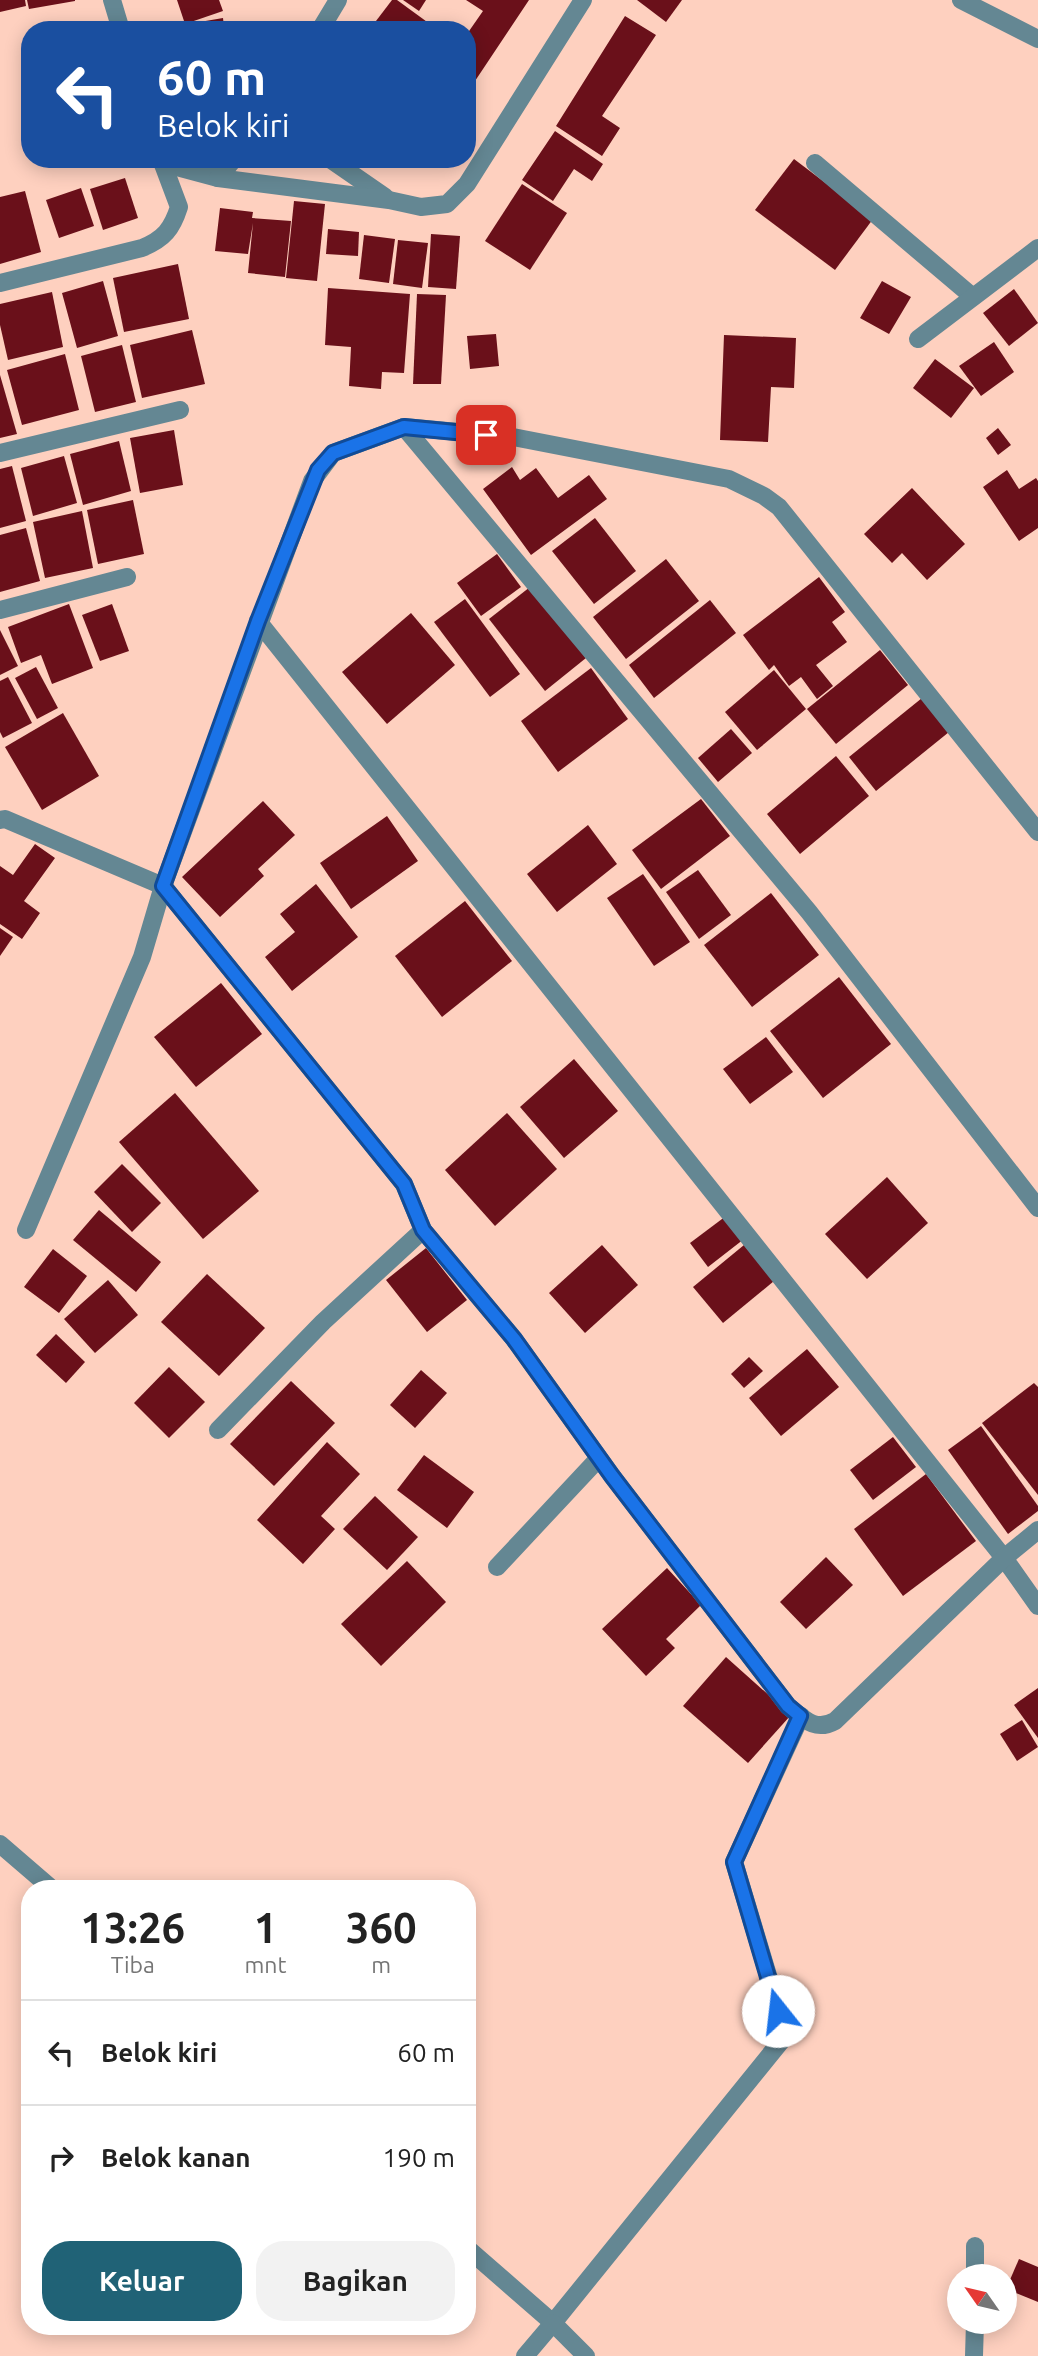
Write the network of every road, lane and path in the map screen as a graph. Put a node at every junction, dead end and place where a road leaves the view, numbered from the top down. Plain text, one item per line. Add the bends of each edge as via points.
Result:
1 (111, 0) edge
2 (338, 0) edge
3 (583, 0) edge
4 (961, 0) edge
5 (118, 21) edge
6 (325, 21) edge
7 (1038, 39) edge
8 (815, 163) dead end
9 (164, 168) edge
10 (184, 168) edge
11 (226, 168) edge
12 (343, 168) edge
13 (476, 168) edge
14 (476, 168) edge
15 (218, 178) junction
16 (389, 200) junction
17 (1038, 248) edge
18 (0, 284) edge
19 (974, 297) junction
20 (918, 339) dead end
21 (180, 410) dead end
22 (404, 427) junction
23 (0, 453) edge
24 (127, 577) dead end
25 (0, 610) edge
26 (258, 621) junction
27 (2, 816) edge
28 (1038, 832) edge
29 (163, 886) junction
30 (1038, 1208) edge
31 (26, 1230) dead end
32 (423, 1230) junction
33 (218, 1430) dead end
34 (599, 1458) junction
35 (1038, 1531) edge
36 (1004, 1558) junction
37 (498, 1567) dead end
38 (1038, 1606) edge
39 (800, 1716) junction
40 (0, 1844) edge
41 (42, 1880) edge
42 (975, 2246) dead end
43 (476, 2256) edge
44 (975, 2264) edge
45 (553, 2323) junction
46 (975, 2334) edge
47 (525, 2356) edge
48 (586, 2356) edge
49 (974, 2356) edge

1 - 5 street
2 - 6 street
3 - 13 street
4 - 7 street
8 - 19 street
9 - 18 street via 179,206 160,240
10 - 15 street
11 - 15 street
12 - 16 street
14 - 16 street via 458,196 434,208
15 - 16 street
17 - 19 street
19 - 20 street
21 - 23 street
22 - 26 street via 333,453 318,470
22 - 28 street via 513,437 729,479 764,496 788,518
22 - 30 street via 809,912
24 - 25 street
26 - 29 street
26 - 36 street
27 - 29 street
29 - 31 street via 142,957
29 - 32 street via 404,1184
32 - 33 street via 323,1322
32 - 34 street via 514,1339
34 - 37 street
34 - 39 street
35 - 36 street
36 - 38 street
36 - 39 street via 835,1721 821,1726
39 - 45 street via 734,1862 786,2035
40 - 41 street
42 - 44 street
43 - 45 street
45 - 47 street
45 - 48 street
46 - 49 street

